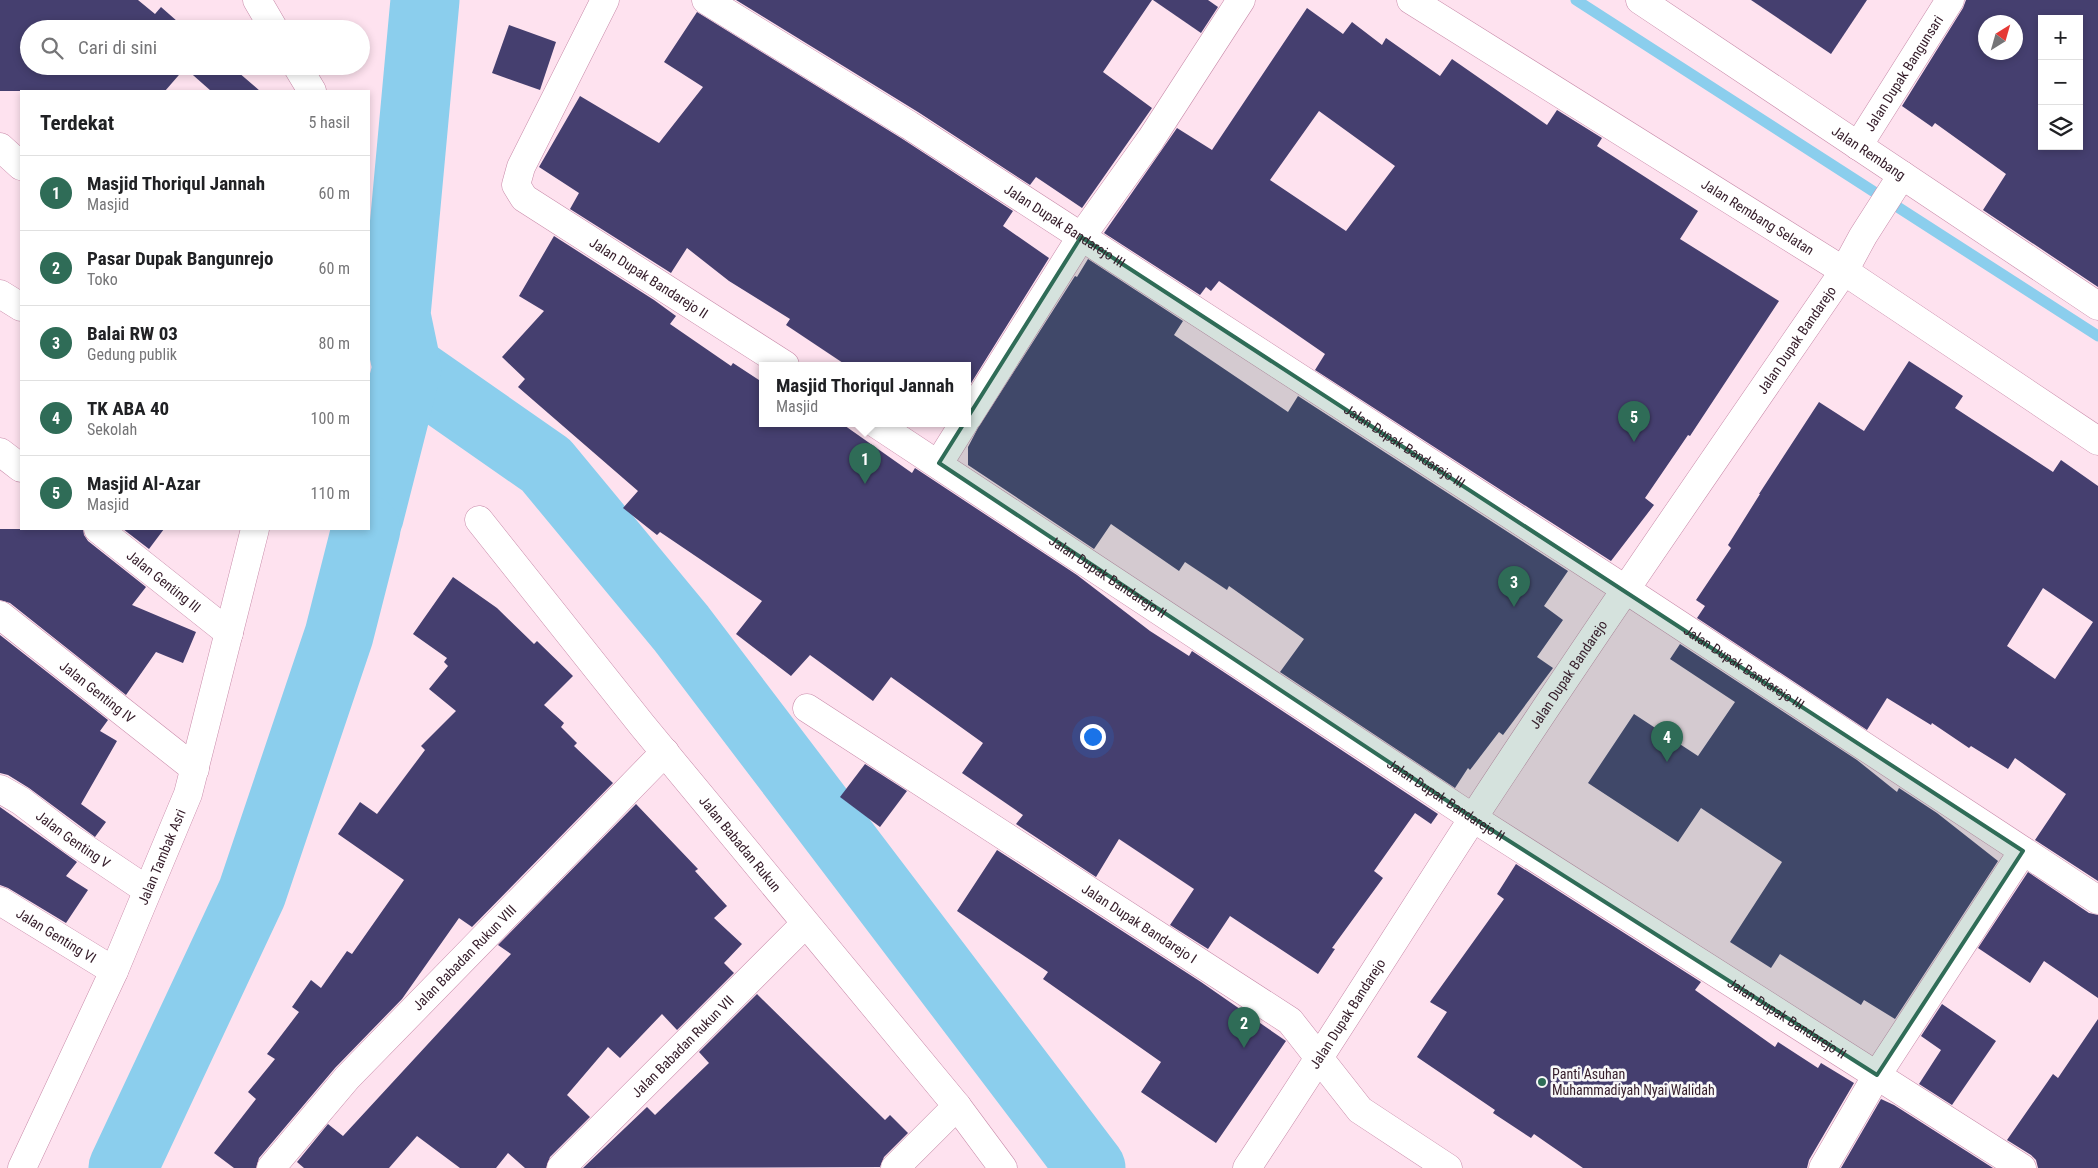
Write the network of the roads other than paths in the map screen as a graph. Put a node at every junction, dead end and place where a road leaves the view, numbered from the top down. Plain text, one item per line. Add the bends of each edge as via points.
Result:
1 (257, 0) edge
2 (605, 0) edge
3 (706, 0) edge
4 (1241, 0) edge
5 (1411, 0) edge
6 (1640, 0) edge
7 (1950, 0) edge
8 (269, 20) edge
9 (302, 75) edge
10 (311, 90) edge
11 (1858, 146) junction
12 (0, 147) edge
13 (20, 165) edge
14 (1899, 180) junction
15 (1081, 237) junction
16 (1844, 271) junction
17 (0, 294) edge
18 (20, 306) edge
19 (2098, 306) edge
20 (780, 362) edge
21 (971, 412) edge
22 (881, 427) edge
23 (961, 427) edge
24 (2098, 440) edge
25 (0, 452) edge
26 (938, 463) junction
27 (20, 467) edge
28 (479, 520) dead end
29 (99, 530) edge
30 (255, 530) edge
31 (1626, 589) junction
32 (0, 615) edge
33 (229, 632) junction
34 (807, 708) dead end
35 (665, 752) junction
36 (194, 769) junction
37 (0, 789) edge
38 (1473, 818) junction
39 (2023, 851) junction
40 (147, 890) junction
41 (2098, 900) edge
42 (0, 901) edge
43 (805, 924) junction
44 (114, 971) junction
45 (1319, 1060) junction
46 (1877, 1075) junction
47 (957, 1106) junction
48 (22, 1168) edge
49 (271, 1168) edge
50 (561, 1168) edge
51 (895, 1168) edge
52 (1003, 1168) edge
53 (1247, 1168) edge
54 (1448, 1168) edge
55 (1823, 1168) edge
56 (2022, 1168) edge

1 - 8 street
2 - 20 street, Jalan Dupak Bandarejo II via 521,167 516,185 524,198
3 - 15 street, Jalan Dupak Bandarejo III via 909,125
4 - 15 street via 1151,139
5 - 16 street, Jalan Rembang Selatan
6 - 11 street, Jalan Rembang
7 - 11 street, Jalan Dupak Bangunsari
9 - 10 street
11 - 14 street, Jalan Rembang
12 - 13 street
14 - 16 street, Jalan Dupak Bandarejo
14 - 19 street, Jalan Rembang
15 - 21 street
15 - 31 street, Jalan Dupak Bandarejo III
16 - 24 street, Jalan Rembang Selatan
16 - 31 street, Jalan Dupak Bandarejo
17 - 18 street
22 - 26 street, Jalan Dupak Bandarejo II
23 - 26 street
25 - 27 street
26 - 38 street, Jalan Dupak Bandarejo II
28 - 35 street, Jalan Babadan Rukun
29 - 33 street, Jalan Genting III
30 - 33 street, Jalan Tambak Asri
31 - 38 street, Jalan Dupak Bandarejo
31 - 39 street, Jalan Dupak Bandarejo III
32 - 36 street, Jalan Genting IV
33 - 36 street, Jalan Tambak Asri
34 - 45 street, Jalan Dupak Bandarejo I via 1290,1021
35 - 43 street, Jalan Babadan Rukun
35 - 49 street, Jalan Babadan Rukun VIII via 347,1078
36 - 40 street, Jalan Tambak Asri via 188,794
37 - 40 street, Jalan Genting V
38 - 45 street, Jalan Dupak Bandarejo
38 - 46 street, Jalan Dupak Bandarejo II
39 - 41 street, Jalan Dupak Bandarejo III
39 - 46 street
40 - 44 street, Jalan Tambak Asri
42 - 44 street, Jalan Genting VI
43 - 47 street, Jalan Babadan Rukun
43 - 50 street, Jalan Babadan Rukun VII
44 - 48 street, Jalan Tambak Asri
45 - 53 street, Jalan Dupak Bandarejo
45 - 54 street, Jalan Dupak Bandarejo I via 1360,1110
46 - 55 street
46 - 56 street, Jalan Dupak Bandarejo II
47 - 51 street
47 - 52 street, Jalan Babadan Rukun

